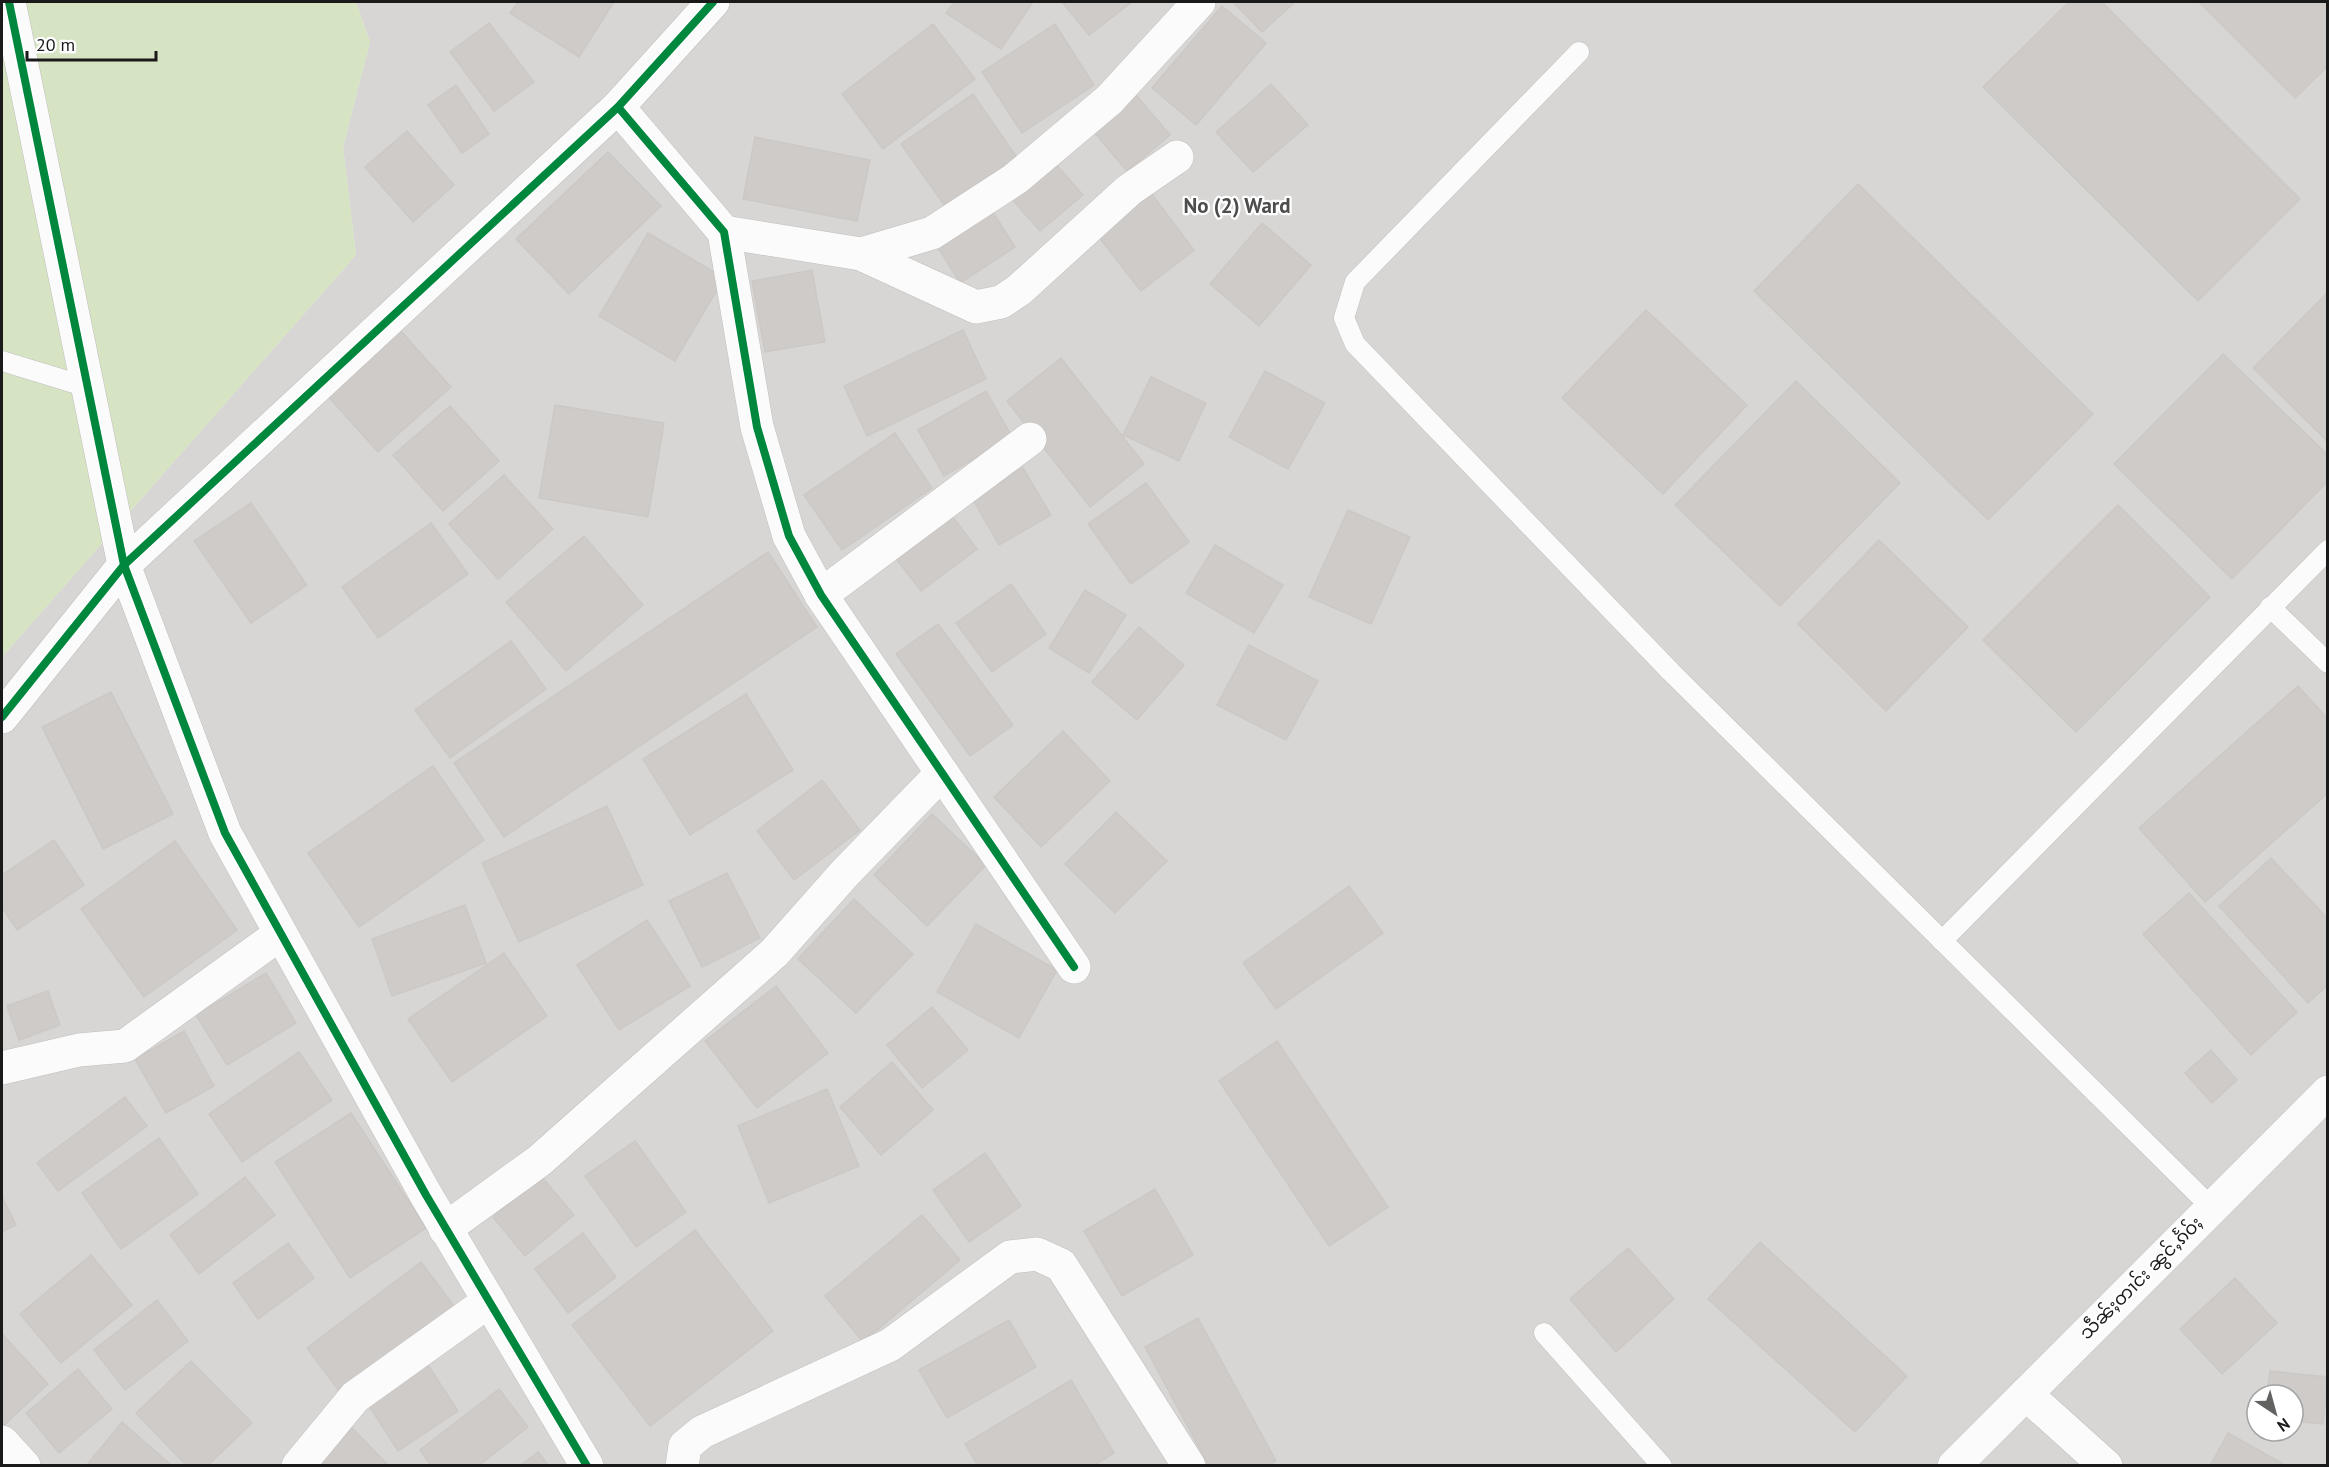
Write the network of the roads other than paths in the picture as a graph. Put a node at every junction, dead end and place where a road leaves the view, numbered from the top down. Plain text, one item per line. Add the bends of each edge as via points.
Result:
1 (9, 2) edge
2 (713, 2) edge
3 (1199, 2) edge
4 (1579, 52) dead end
5 (618, 106) junction
6 (1177, 157) dead end
7 (724, 232) junction
8 (861, 254) junction
9 (2, 361) edge
10 (87, 387) junction
11 (1030, 439) dead end
12 (2328, 550) edge
13 (124, 565) junction
14 (821, 595) junction
15 (2271, 607) junction
16 (2328, 663) edge
17 (2, 717) edge
18 (942, 773) junction
19 (280, 934) junction
20 (1942, 941) junction
21 (1074, 967) dead end
22 (2, 1068) edge
23 (2328, 1092) edge
24 (2211, 1207) junction
25 (445, 1229) junction
26 (489, 1301) junction
27 (1544, 1333) dead end
28 (2026, 1394) junction
29 (2, 1442) edge
30 (24, 1466) edge
31 (298, 1466) edge
32 (586, 1466) edge
33 (682, 1466) edge
34 (1189, 1466) edge
35 (1662, 1466) edge
36 (1954, 1466) edge
37 (2106, 1466) edge

1 - 10 street
2 - 5 street
3 - 8 street via 1109,100 1015,179 932,233
4 - 20 lane via 1355,282 1344,318 1355,344 1671,672
5 - 7 street
5 - 13 street
6 - 8 street via 1129,190 1001,302 976,307
7 - 8 street
7 - 14 street via 757,427 789,536
9 - 10 lane
10 - 13 street
11 - 14 street
12 - 15 lane
13 - 17 street
13 - 19 street via 225,833
14 - 18 street
15 - 16 lane
15 - 20 lane
18 - 21 street
18 - 25 street via 774,953 539,1161
19 - 22 street via 125,1046 79,1050
19 - 25 street
20 - 24 lane
23 - 24 street, သဵၼ်ႈတၢင်း ၼွင်ႇၵႅဝ်ႈ
24 - 28 street, သဵၼ်ႈတၢင်း ၼွင်ႇၵႅဝ်ႈ
25 - 26 street
26 - 31 street via 356,1397
26 - 32 street
27 - 35 lane
28 - 36 street, သဵၼ်ႈတၢင်း ၼွင်ႇၵႅဝ်ႈ
28 - 37 street
29 - 30 street
33 - 34 street via 685,1446 702,1432 890,1345 1010,1257 1037,1254 1061,1265

